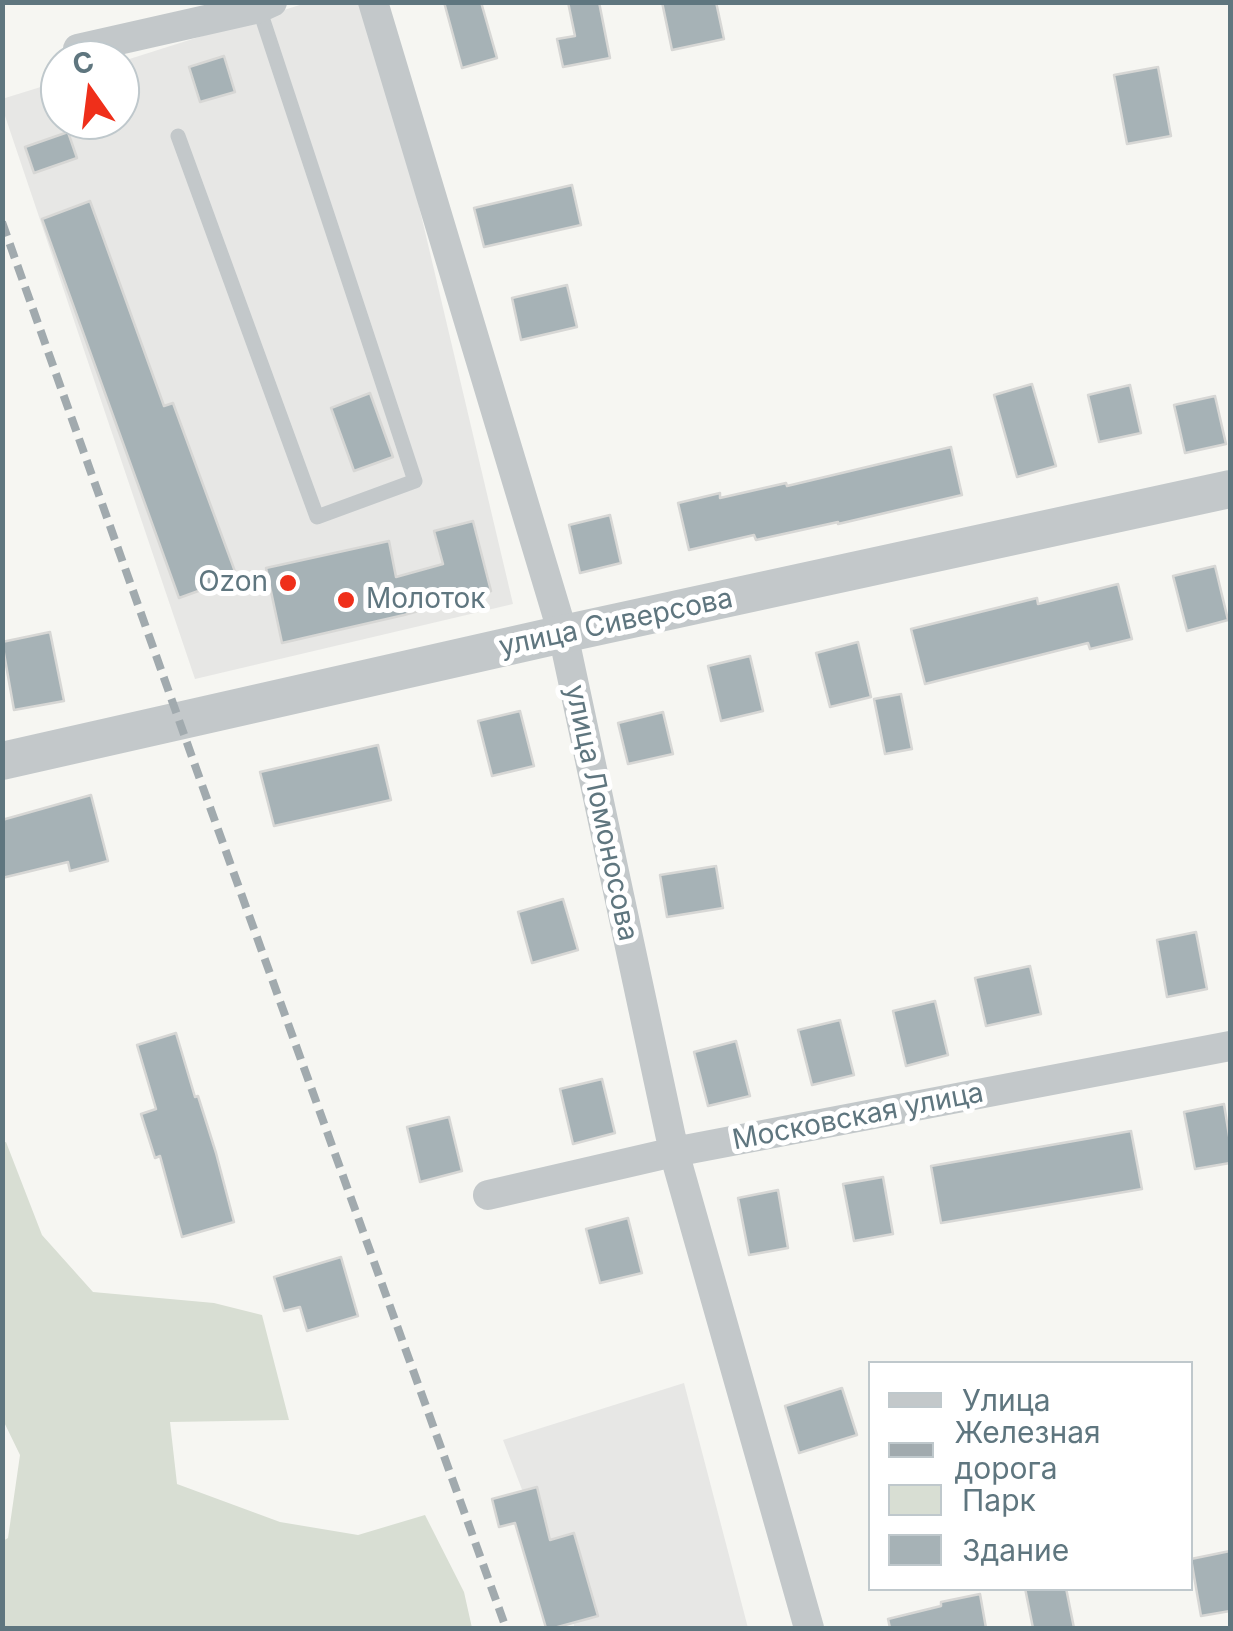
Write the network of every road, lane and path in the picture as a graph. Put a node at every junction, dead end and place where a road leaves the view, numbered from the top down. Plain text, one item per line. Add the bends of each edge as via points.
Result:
1 (372, 2) edge
2 (265, 5) edge
3 (116, 40) edge
4 (178, 136) dead end
5 (1230, 490) edge
6 (562, 634) junction
7 (2, 760) edge
8 (1230, 1046) edge
9 (674, 1152) junction
10 (488, 1195) dead end
11 (809, 1628) edge

1 - 6 street, улица Ломоносова
2 - 3 street
2 - 4 lane via 414,481 317,517
5 - 6 street, улица Сиверсова
6 - 7 street, улица Сиверсова
6 - 9 street, улица Ломоносова
8 - 9 street, Московская улица
9 - 10 street, Московская улица
9 - 11 street, улица Ломоносова

